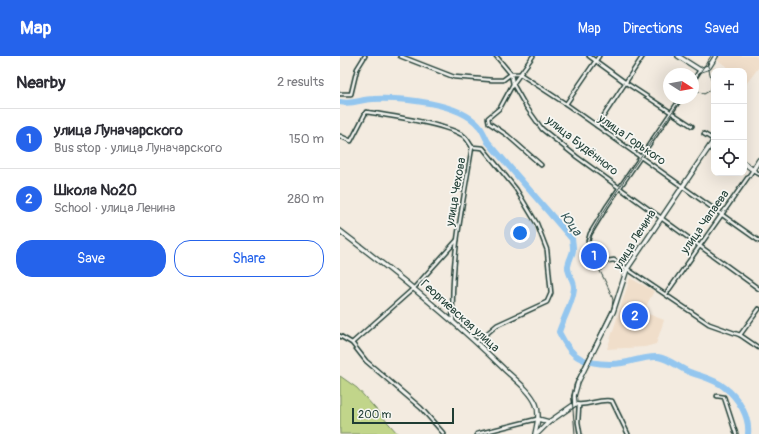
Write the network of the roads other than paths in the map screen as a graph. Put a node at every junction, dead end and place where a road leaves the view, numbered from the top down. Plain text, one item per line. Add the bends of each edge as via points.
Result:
1 (365, 56) edge
2 (400, 56) edge
3 (496, 56) edge
4 (533, 56) edge
5 (589, 56) edge
6 (599, 56) edge
7 (643, 56) edge
8 (678, 56) edge
9 (716, 56) edge
10 (596, 60) junction
11 (700, 70) joint
12 (511, 74) junction
13 (520, 74) junction
14 (626, 83) junction
15 (513, 84) junction
16 (340, 94) edge
17 (566, 104) junction
18 (677, 104) edge
19 (672, 112) junction
20 (597, 126) junction
21 (692, 126) dead end
22 (704, 134) dead end
23 (340, 136) edge
24 (711, 138) edge
25 (711, 144) edge
26 (472, 147) junction
27 (641, 156) junction
28 (759, 160) edge
29 (541, 165) dead end
30 (747, 165) edge
31 (753, 170) junction
32 (759, 174) edge
33 (682, 187) junction
34 (620, 188) junction
35 (722, 215) junction
36 (661, 217) junction
37 (340, 231) edge
38 (457, 240) junction
39 (759, 242) edge
40 (701, 246) junction
41 (627, 270) junction
42 (414, 288) junction
43 (759, 289) edge
44 (666, 294) junction
45 (759, 309) edge
46 (454, 320) junction
47 (740, 335) junction
48 (340, 336) edge
49 (478, 342) junction
50 (352, 343) junction
51 (759, 348) edge
52 (717, 396) dead end
53 (577, 405) junction
54 (538, 419) junction
55 (549, 422) junction
56 (444, 434) edge
57 (476, 434) edge
58 (536, 434) edge
59 (580, 434) edge
60 (628, 434) edge
61 (736, 434) edge

1 - 16 street via 357,69 351,94
2 - 12 street via 454,77 503,80
3 - 12 street
4 - 13 street
5 - 10 street
6 - 10 street
7 - 14 street
8 - 11 main road
9 - 11 main road via 708,67
10 - 14 street
10 - 17 street
12 - 13 street
12 - 15 street, улица Будённого
13 - 15 street
13 - 17 street, улица Горького
14 - 19 street
14 - 20 street
15 - 29 street via 500,108 488,118 489,123
15 - 34 street, улица Будённого via 542,129
17 - 20 street, улица Горького
18 - 19 street
19 - 21 street
19 - 27 street
20 - 27 street, улица Горького
22 - 24 street
23 - 26 street via 351,141 366,112 445,129 464,136
25 - 33 main road, улица Ленина
26 - 38 street, улица Чехова
26 - 49 street via 483,148 516,189 537,224 547,250 551,293 547,302 497,325
27 - 33 street, улица Горького
27 - 34 street
28 - 31 main road, улица Чапаева
30 - 31 main road
31 - 32 street
31 - 35 street, улица Чапаева
33 - 35 street, улица Горького
33 - 36 main road, улица Ленина
34 - 36 street, улица Будённого
34 - 41 street via 588,241 601,268 610,259
35 - 39 street, улица Горького
35 - 40 street, улица Чапаева
36 - 40 street, улица Будённого
36 - 41 main road, улица Ленина
37 - 42 main road, Георгиевская улица
38 - 42 street, улица Чехова
38 - 46 street, улица Чехова via 452,286
40 - 43 street, улица Будённого
40 - 44 street, улица Чапаева
41 - 44 street
41 - 53 main road, улица Ленина via 613,312 583,370 574,396
42 - 46 main road, Георгиевская улица
42 - 50 street, улица Чехова
44 - 47 street via 709,324
45 - 47 street
46 - 49 main road, Георгиевская улица
47 - 51 street
48 - 50 street
49 - 54 main road, Георгиевская улица via 534,400
50 - 56 street via 366,361 421,408
52 - 61 street via 724,397
53 - 55 main road
53 - 59 street
53 - 60 street via 612,401
54 - 55 main road
54 - 57 street
54 - 58 main road, Георгиевская улица
55 - 58 main road

